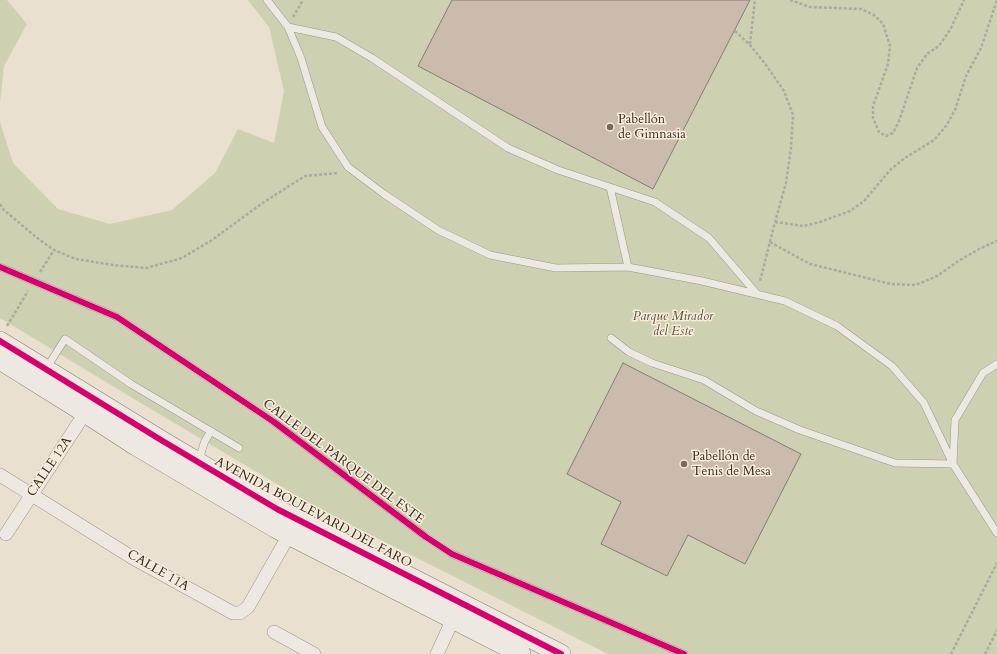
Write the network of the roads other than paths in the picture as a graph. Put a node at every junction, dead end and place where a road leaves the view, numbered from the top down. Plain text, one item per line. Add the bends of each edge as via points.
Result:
1 (268, 0) edge
2 (288, 26) junction
3 (610, 187) junction
4 (0, 267) edge
5 (628, 267) junction
6 (757, 295) junction
7 (2, 336) edge
8 (611, 338) dead end
9 (0, 360) edge
10 (997, 364) edge
11 (45, 369) junction
12 (90, 406) junction
13 (211, 431) junction
14 (239, 448) dead end
15 (198, 463) junction
16 (953, 464) junction
17 (0, 475) edge
18 (31, 494) junction
19 (997, 533) edge
20 (6, 534) dead end
21 (289, 535) junction
22 (454, 620) junction
23 (274, 632) dead end
24 (314, 654) edge
25 (437, 654) edge
26 (521, 654) edge
27 (561, 654) edge
28 (684, 654) edge

1 - 2 lane
2 - 3 lane via 336,37 508,148 558,170
2 - 5 lane via 301,58 322,127 348,167 384,194 438,230 490,255 556,268
3 - 5 lane
3 - 6 lane via 655,202 709,238
4 - 28 lane, CALLE DEL PARQUE DEL ESTE via 117,317 274,422 452,554
5 - 6 lane via 702,281
6 - 16 lane via 785,301 837,326 892,366 924,404
7 - 11 street, AVENIDA BOULEVARD DEL FARO
8 - 16 lane via 629,352 652,363 704,380 756,411 800,430 895,463
9 - 12 street, AVENIDA BOULEVARD DEL FARO
10 - 16 lane via 983,373 955,420
11 - 12 street, AVENIDA BOULEVARD DEL FARO
11 - 13 lane via 65,339 131,384
12 - 15 street, AVENIDA BOULEVARD DEL FARO
12 - 18 street, CALLE 12A
12 - 21 street, AVENIDA BOULEVARD DEL FARO via 136,446
13 - 14 lane
13 - 15 lane
15 - 27 street, AVENIDA BOULEVARD DEL FARO via 284,513
16 - 19 lane
17 - 18 street, CALLE 11A
18 - 20 street, CALLE 12A
18 - 21 street, CALLE 11A via 133,558 233,613 240,613 248,607
21 - 22 street, AVENIDA BOULEVARD DEL FARO
22 - 25 street
22 - 26 street, AVENIDA BOULEVARD DEL FARO
23 - 24 street

